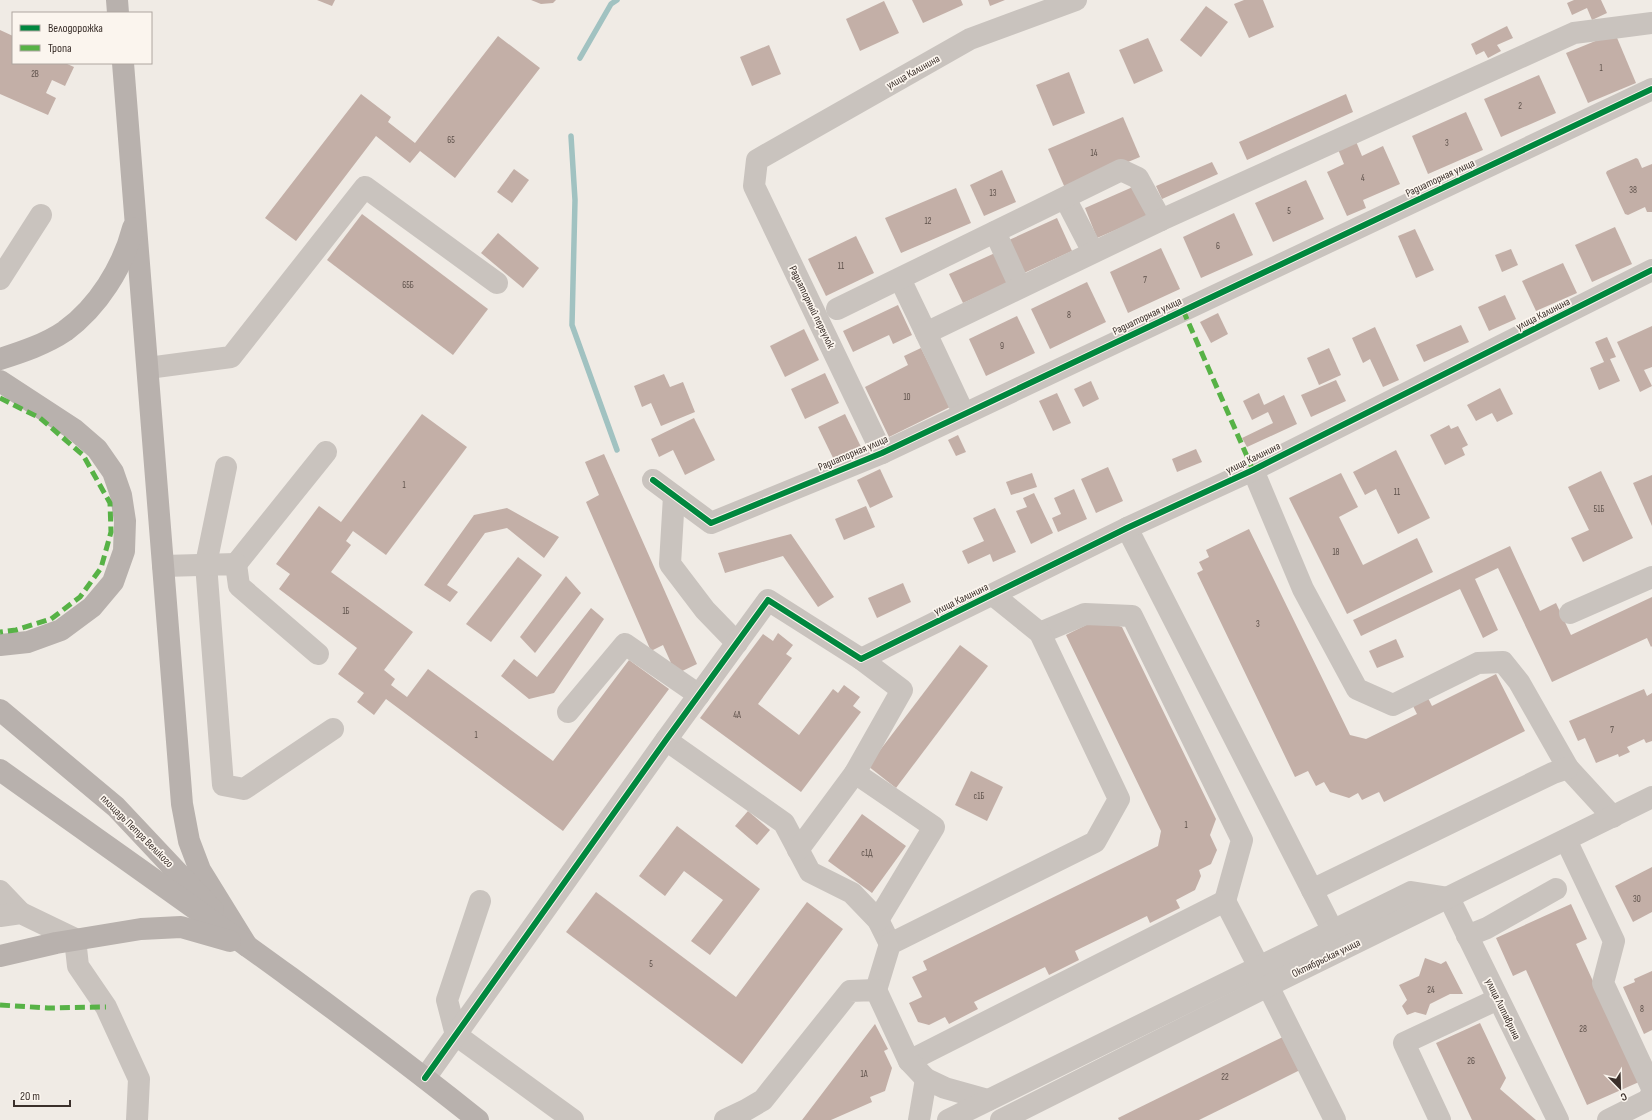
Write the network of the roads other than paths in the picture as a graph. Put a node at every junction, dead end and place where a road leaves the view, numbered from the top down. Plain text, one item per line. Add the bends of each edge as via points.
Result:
1 (117, 0) edge
2 (1076, 0) edge
3 (118, 12) edge
4 (1652, 23) edge
5 (122, 64) edge
6 (1652, 89) edge
7 (757, 160) joint
8 (1065, 198) junction
9 (41, 215) dead end
10 (136, 217) junction
11 (1161, 220) junction
12 (995, 232) junction
13 (1094, 252) junction
14 (1652, 270) edge
15 (0, 279) edge
16 (900, 279) junction
17 (497, 284) dead end
18 (1020, 287) junction
19 (837, 310) dead end
20 (926, 332) junction
21 (6, 353) edge
22 (148, 368) junction
23 (0, 381) edge
24 (964, 414) junction
25 (326, 452) dead end
26 (882, 453) junction
27 (226, 467) dead end
28 (1253, 470) junction
29 (653, 480) dead end
30 (674, 496) junction
31 (1127, 528) junction
32 (206, 564) junction
33 (236, 564) junction
34 (163, 566) junction
35 (1652, 577) edge
36 (993, 595) junction
37 (1570, 613) dead end
38 (1040, 633) junction
39 (737, 643) junction
40 (0, 644) edge
41 (318, 654) dead end
42 (861, 659) junction
43 (699, 695) junction
44 (0, 710) edge
45 (568, 712) dead end
46 (333, 729) dead end
47 (666, 740) junction
48 (1568, 768) junction
49 (0, 770) edge
50 (855, 773) junction
51 (1652, 797) edge
52 (1613, 817) junction
53 (1566, 840) junction
54 (798, 850) junction
55 (1556, 889) dead end
56 (1312, 890) junction
57 (0, 891) edge
58 (1449, 898) junction
59 (480, 901) dead end
60 (1225, 901) junction
61 (22, 914) junction
62 (0, 916) edge
63 (878, 920) junction
64 (1333, 931) junction
65 (1468, 936) junction
66 (75, 939) junction
67 (890, 944) junction
68 (247, 946) junction
69 (0, 956) edge
70 (1263, 977) junction
71 (876, 990) junction
72 (1498, 999) junction
73 (456, 1035) junction
74 (1644, 1050) edge
75 (909, 1061) junction
76 (425, 1078) junction
77 (926, 1079) junction
78 (1652, 1088) edge
79 (1652, 1093) edge
80 (988, 1100) junction
81 (748, 1115) edge
82 (137, 1120) edge
83 (478, 1120) edge
84 (573, 1120) edge
85 (724, 1120) edge
86 (920, 1120) edge
87 (948, 1120) edge
88 (1001, 1120) edge
89 (1335, 1120) edge
90 (1440, 1120) edge
91 (1558, 1120) edge
92 (1608, 1120) edge

1 - 3 main road
2 - 7 street, улица Калинина via 970,39
4 - 11 street via 1574,33
5 - 10 main road
6 - 24 street, Радиаторная улица
7 - 26 street, Радиаторный переулок via 754,186
8 - 11 street via 1121,170 1138,178
8 - 12 street
8 - 13 street
9 - 15 street
10 - 21 main road via 125,254 111,280 90,308 65,331
10 - 22 main road
11 - 13 street
12 - 16 street
12 - 18 street
13 - 18 street
14 - 28 street, улица Калинина
16 - 19 street
16 - 20 street
17 - 22 street via 365,187 231,357
18 - 20 street
20 - 24 street
22 - 34 main road
23 - 40 main road via 75,430 97,449 113,472 121,495 125,521 124,551 113,582 92,607 61,630 28,642
24 - 26 street, Радиаторная улица
25 - 33 street
26 - 30 street, Радиаторная улица via 711,523
27 - 32 street
28 - 31 street, улица Калинина
28 - 48 street via 1303,589 1357,689 1393,704 1478,663 1503,662 1519,682
29 - 30 street, Радиаторная улица
30 - 39 street via 670,564 705,610
31 - 36 street, улица Калинина
31 - 56 street
32 - 33 street
32 - 34 street
32 - 46 street via 223,786 244,789
33 - 41 street via 239,586
34 - 68 main road via 182,804 189,841 200,870
35 - 37 street
36 - 38 street
36 - 42 street, улица Калинина
38 - 60 street via 1085,614 1132,616 1242,840
38 - 67 street via 1119,799 1095,842
39 - 42 street via 768,600
39 - 43 street
42 - 50 street via 902,690
43 - 45 street via 625,644
43 - 47 street
44 - 68 main road, площадь Петра Великого via 116,807
47 - 54 street via 784,823
47 - 73 street
48 - 52 street
48 - 56 street
49 - 68 main road, площадь Петра Великого
50 - 54 street
50 - 63 street via 934,827
51 - 52 street, Октябрьская улица
52 - 53 street, Октябрьская улица
53 - 58 street, Октябрьская улица
53 - 74 street via 1614,941 1603,983
54 - 63 street via 810,872 852,893
55 - 65 street
56 - 64 street
57 - 61 street
58 - 64 street via 1411,892
58 - 65 street, улица Литаврина
58 - 70 street, Октябрьская улица
59 - 73 street via 447,1000
60 - 70 street
60 - 75 street
61 - 62 street
61 - 66 street
63 - 67 street
64 - 70 street
65 - 72 street, улица Литаврина
66 - 68 main road via 141,929 181,927
66 - 69 main road
66 - 82 street via 78,966 106,1007 139,1080
67 - 71 street
68 - 76 main road, площадь Петра Великого
70 - 80 street
70 - 88 street, Октябрьская улица
70 - 89 street
71 - 75 street
71 - 81 street via 850,991 764,1100
72 - 90 street via 1404,1043
72 - 91 street, улица Литаврина
73 - 76 street
73 - 84 street
74 - 78 street
75 - 77 street
76 - 83 main road, площадь Петра Великого
77 - 80 street via 945,1088
77 - 86 street
79 - 92 street via 1648,1100
80 - 87 street
81 - 85 street

